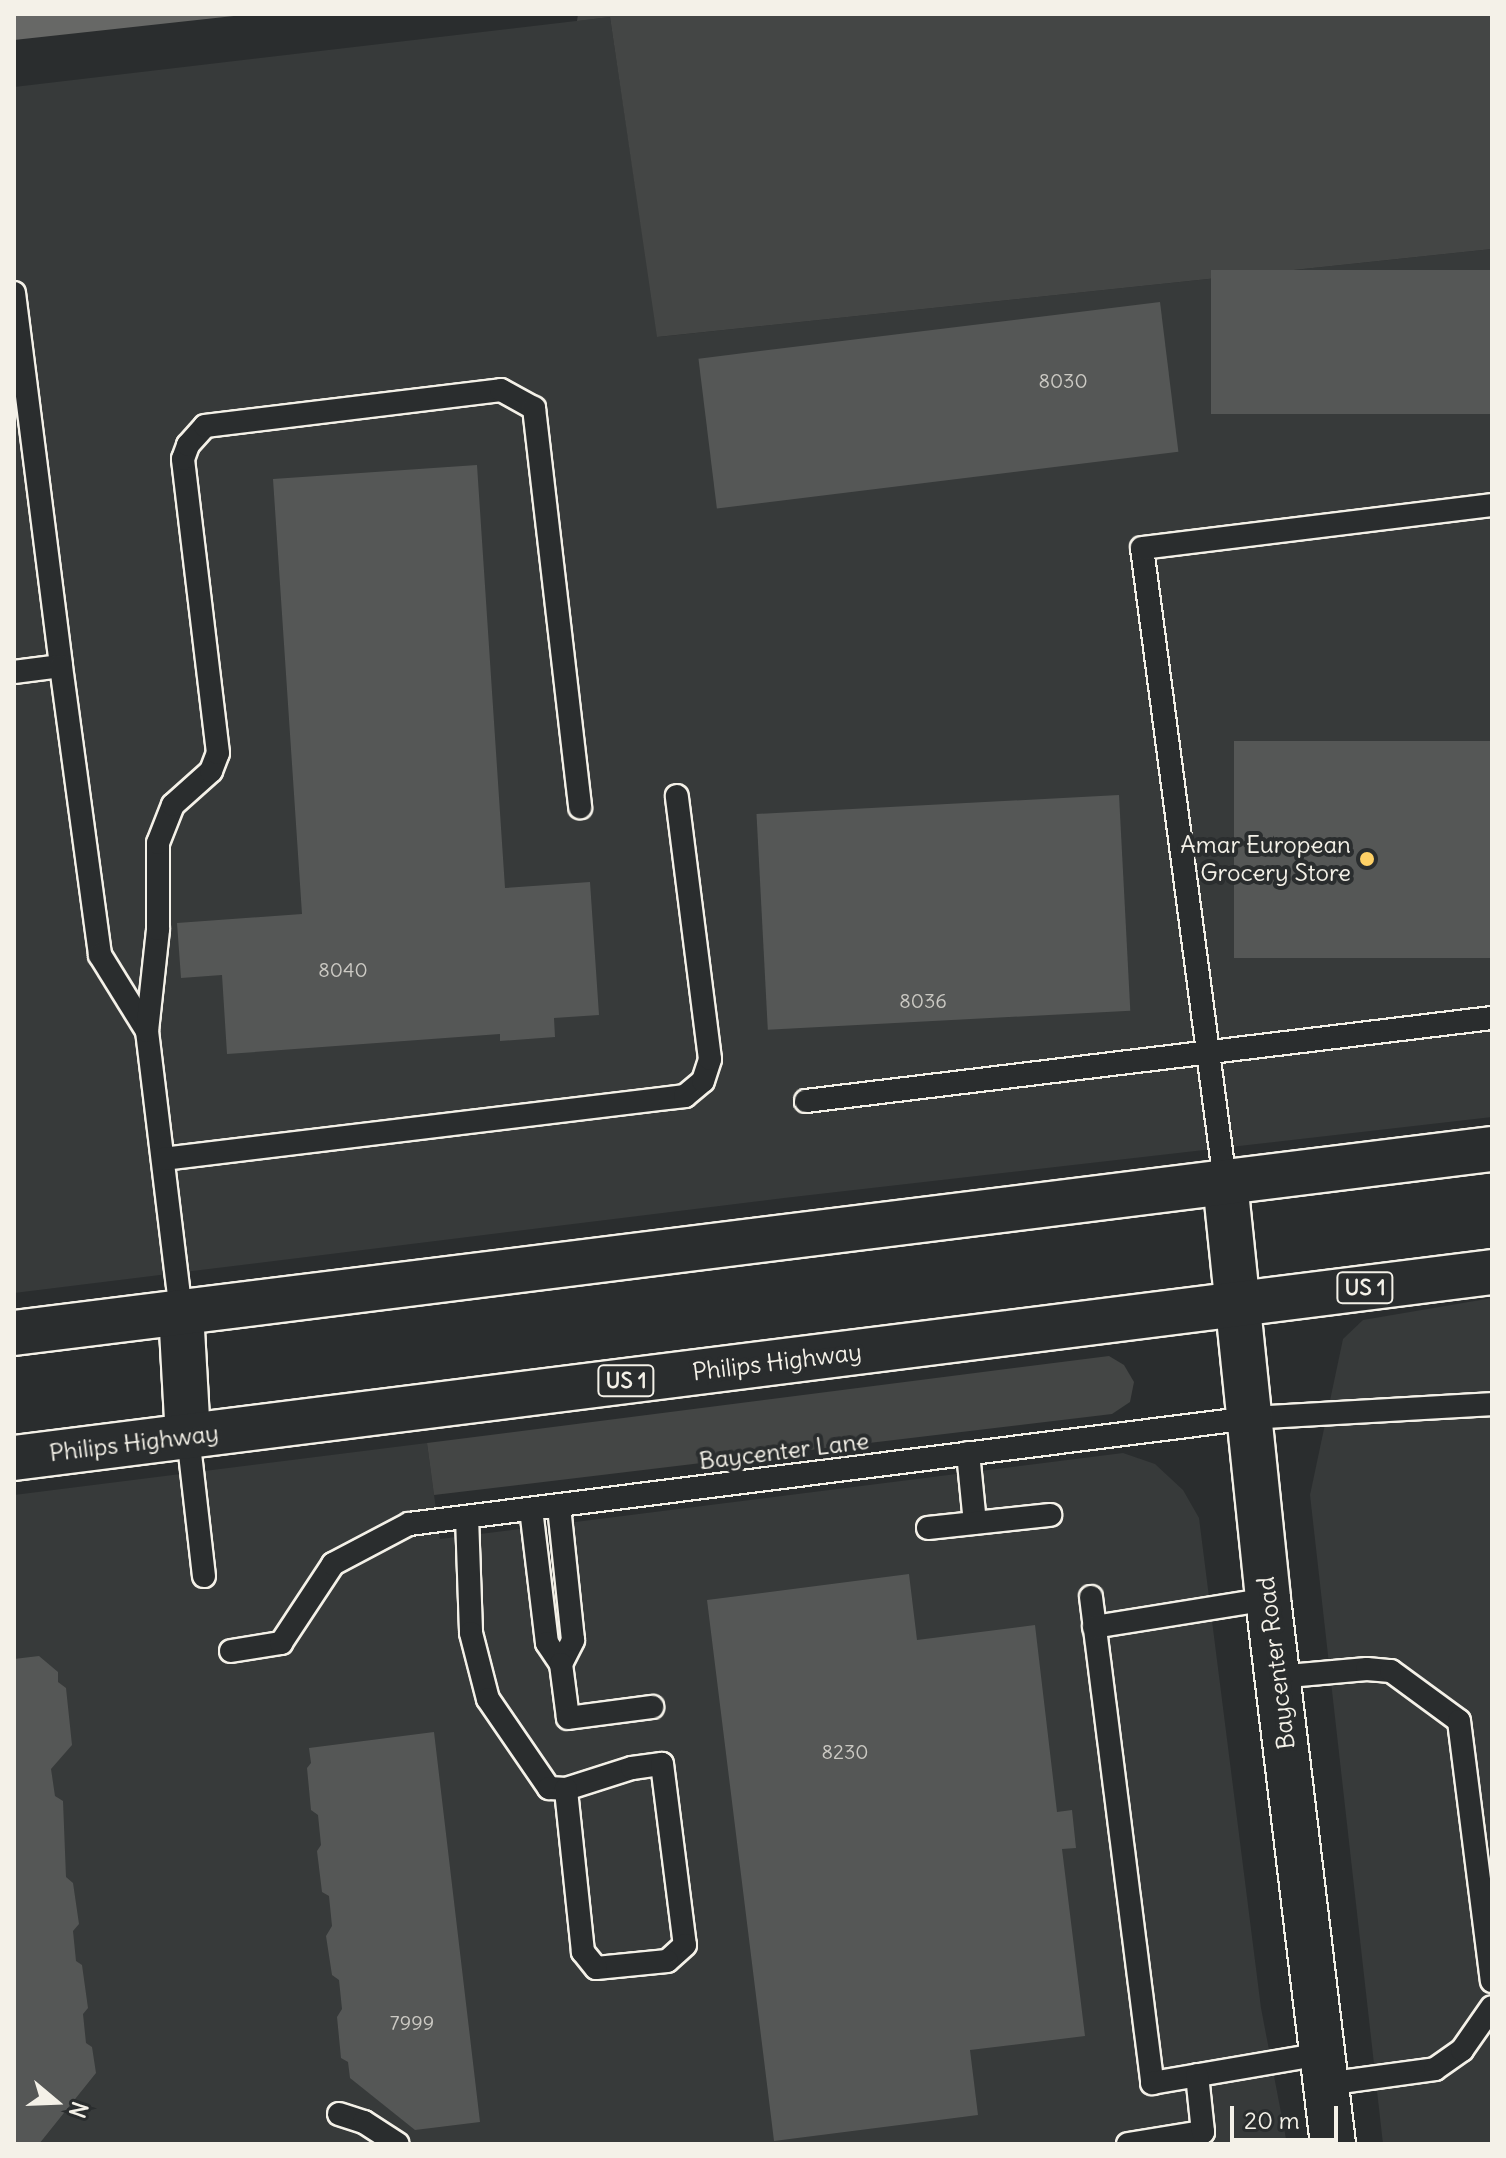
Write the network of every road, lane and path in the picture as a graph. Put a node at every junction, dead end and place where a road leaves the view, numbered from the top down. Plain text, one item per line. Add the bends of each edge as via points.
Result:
1 (14, 293) edge
2 (1492, 505) edge
3 (61, 666) junction
4 (14, 672) edge
5 (677, 796) dead end
6 (580, 807) dead end
7 (1492, 1018) edge
8 (147, 1031) junction
9 (1209, 1054) junction
10 (806, 1101) dead end
11 (1492, 1149) edge
12 (163, 1159) junction
13 (1225, 1182) junction
14 (1492, 1272) edge
15 (1238, 1305) junction
16 (181, 1312) junction
17 (14, 1333) edge
18 (1492, 1404) edge
19 (1250, 1418) junction
20 (188, 1436) junction
21 (968, 1453) junction
22 (14, 1458) edge
23 (559, 1506) junction
24 (531, 1509) junction
25 (1050, 1515) dead end
26 (467, 1517) junction
27 (975, 1523) junction
28 (928, 1528) dead end
29 (204, 1576) dead end
30 (1091, 1597) dead end
31 (1268, 1599) junction
32 (1094, 1627) junction
33 (231, 1651) dead end
34 (561, 1664) junction
35 (1277, 1677) junction
36 (652, 1707) dead end
37 (566, 1789) junction
38 (1492, 1981) edge
39 (1492, 2007) edge
40 (1324, 2069) junction
41 (1197, 2075) junction
42 (339, 2114) dead end
43 (398, 2144) edge
44 (1128, 2144) edge
45 (1333, 2144) edge

1 - 3 lane
2 - 9 lane via 1142,548
3 - 4 lane
3 - 8 lane via 100,955
5 - 12 lane via 710,1059 703,1081 685,1096
6 - 8 lane via 534,408 501,390 205,426 183,459 218,753 211,771 173,805 158,843 158,929
7 - 9 lane
8 - 12 lane
9 - 10 lane
9 - 13 lane
11 - 13 main road
12 - 16 lane
13 - 15 main road, Baycenter Road
13 - 16 main road
14 - 15 main road, Philips Highway / US 1
15 - 19 main road, Baycenter Road
15 - 20 main road, Philips Highway / US 1
16 - 17 main road
16 - 20 main road
18 - 19 lane, Baycenter Lane
19 - 21 lane, Baycenter Lane
19 - 31 main road, Baycenter Road
20 - 22 main road, Philips Highway / US 1
20 - 29 lane
21 - 23 lane, Baycenter Lane
21 - 27 lane
23 - 24 lane, Baycenter Lane
23 - 34 lane via 573,1640
24 - 26 lane, Baycenter Lane
24 - 34 lane via 547,1643
25 - 27 lane
26 - 33 lane, Baycenter Lane via 409,1524 333,1564 281,1643
26 - 37 lane via 471,1633 488,1699 549,1788
27 - 28 lane
30 - 32 lane
31 - 32 lane
31 - 35 main road, Baycenter Road
32 - 41 lane via 1152,2083
34 - 36 lane via 568,1718
35 - 38 lane via 1391,1671 1459,1721
35 - 40 main road, Baycenter Road
37 - 37 lane via 662,1764 685,1945 667,1961 596,1968 583,1952
39 - 40 lane via 1462,2050 1435,2069
40 - 41 lane
40 - 45 main road, Baycenter Road
41 - 44 lane via 1203,2132
42 - 43 lane via 364,2122

